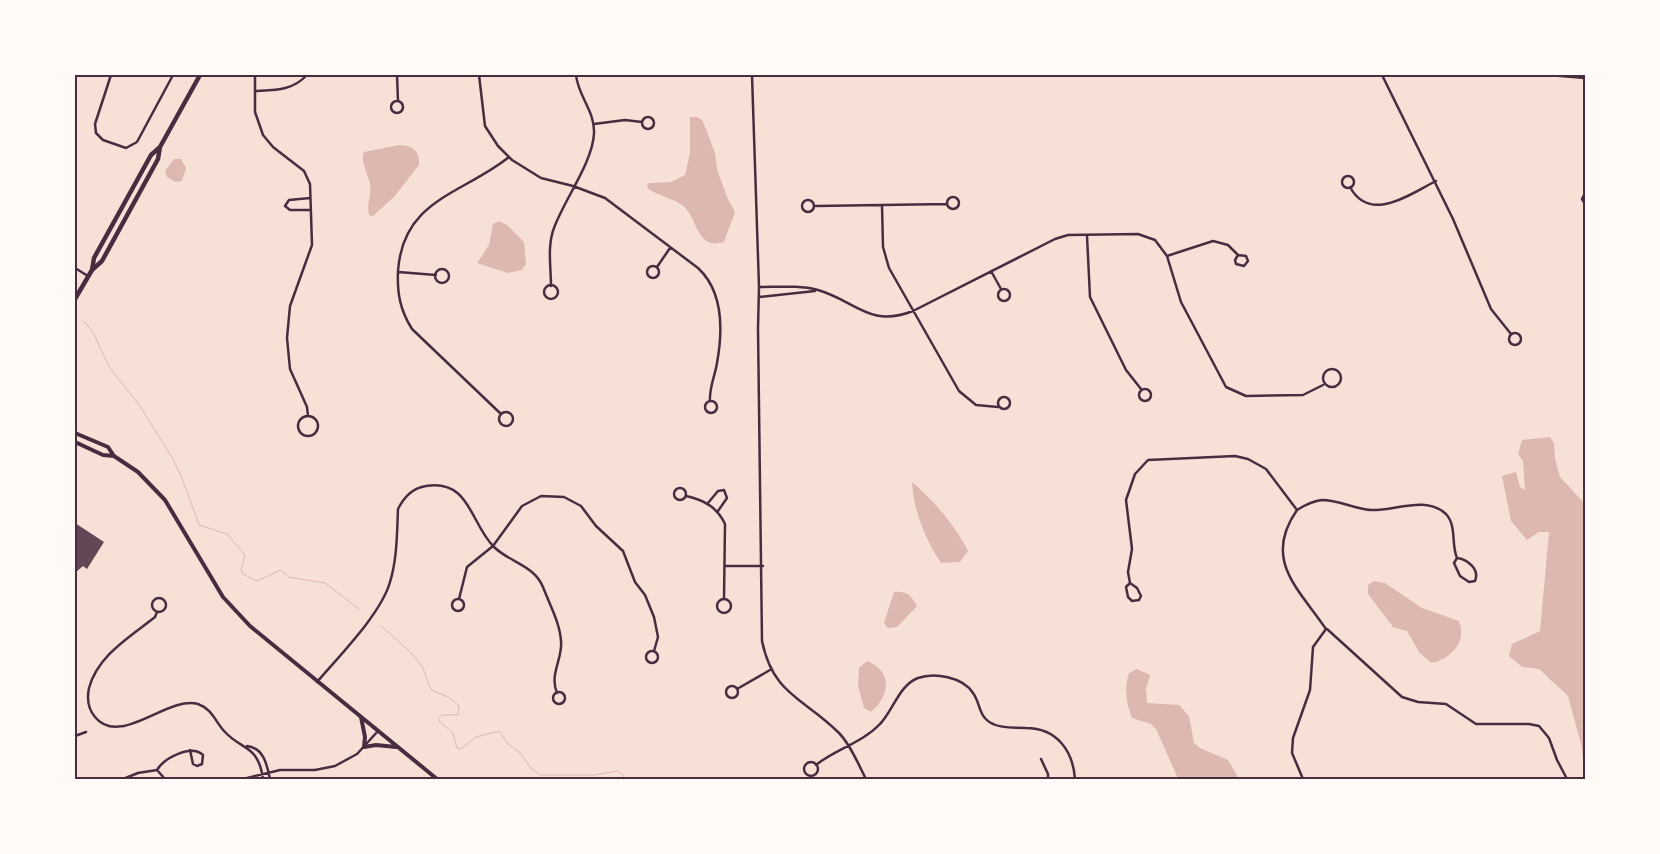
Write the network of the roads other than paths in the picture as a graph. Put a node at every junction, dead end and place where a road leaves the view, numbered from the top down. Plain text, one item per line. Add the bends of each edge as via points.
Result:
1 (111, 75) edge
2 (173, 75) edge
3 (200, 75) edge
4 (255, 75) edge
5 (306, 75) edge
6 (397, 75) edge
7 (479, 75) edge
8 (576, 75) edge
9 (752, 75) edge
10 (1382, 75) edge
11 (1548, 75) edge
12 (1585, 78) edge
13 (255, 91) junction
14 (398, 100) junction
15 (642, 122) junction
16 (594, 124) junction
17 (160, 147) junction
18 (509, 158) junction
19 (1436, 181) junction
20 (573, 186) junction
21 (1350, 187) junction
22 (1585, 194) edge
23 (310, 198) junction
24 (947, 204) junction
25 (1585, 204) edge
26 (882, 205) junction
27 (816, 206) junction
28 (310, 210) junction
29 (120, 211) junction
30 (121, 226) junction
31 (1087, 236) junction
32 (670, 248) junction
33 (1238, 255) junction
34 (1167, 256) junction
35 (656, 267) junction
36 (75, 268) edge
37 (92, 270) junction
38 (991, 270) junction
39 (398, 272) junction
40 (436, 275) junction
41 (88, 276) junction
42 (552, 286) junction
43 (759, 286) junction
44 (1001, 289) junction
45 (818, 290) junction
46 (759, 297) junction
47 (75, 299) edge
48 (913, 311) junction
49 (1511, 334) junction
50 (1323, 385) junction
51 (1141, 389) junction
52 (710, 401) junction
53 (998, 407) junction
54 (501, 414) junction
55 (308, 416) junction
56 (75, 433) edge
57 (75, 442) edge
58 (114, 456) junction
59 (686, 496) junction
60 (708, 503) junction
61 (1297, 510) junction
62 (718, 511) junction
63 (493, 546) junction
64 (1457, 558) junction
65 (725, 566) junction
66 (763, 566) junction
67 (1130, 583) junction
68 (460, 599) junction
69 (724, 600) junction
70 (157, 612) junction
71 (1326, 629) junction
72 (654, 651) junction
73 (770, 670) junction
74 (318, 682) junction
75 (737, 689) junction
76 (557, 693) junction
77 (361, 717) junction
78 (378, 731) junction
79 (86, 732) dead end
80 (75, 736) edge
81 (848, 745) junction
82 (246, 746) junction
83 (364, 747) junction
84 (398, 747) junction
85 (190, 750) junction
86 (1041, 759) dead end
87 (816, 765) junction
88 (157, 770) junction
89 (268, 771) junction
90 (262, 773) junction
91 (124, 779) edge
92 (165, 779) edge
93 (243, 779) edge
94 (264, 779) edge
95 (270, 779) edge
96 (437, 779) edge
97 (866, 779) edge
98 (1048, 779) edge
99 (1075, 779) edge
100 (1303, 779) edge
101 (1567, 779) edge

1 - 2 street via 95,124 96,133 103,140 126,148 137,142
3 - 17 main road
4 - 13 street
5 - 13 street via 295,85 282,90
6 - 14 street
7 - 18 street via 485,126
8 - 16 street
9 - 43 street
10 - 19 street
11 - 12 street
13 - 23 street via 255,112 263,135 304,171 310,184
14 - 14 street via 391,107 398,113 404,108
15 - 15 street via 647,129 654,123 647,117
15 - 16 street via 625,120
16 - 20 street via 592,146
17 - 29 main road via 151,155
17 - 30 main road via 158,159
18 - 20 street via 529,172
18 - 39 street via 491,172 443,196 427,208 406,236
19 - 21 street via 1379,206 1362,201
19 - 49 street via 1491,309
20 - 32 street via 604,198
20 - 42 street via 552,234
21 - 21 street via 1353,180 1346,176 1342,184
22 - 25 street via 1582,200
23 - 28 street
23 - 28 street via 289,200 285,206 288,210
24 - 24 street via 954,209 960,203 953,197
24 - 26 street
26 - 27 street
26 - 48 street via 886,261
27 - 27 street via 807,200 802,207 809,213
28 - 55 street via 312,245 290,306 287,338 290,369
29 - 30 main road
29 - 37 main road via 94,258
30 - 37 main road via 102,261
31 - 34 street via 1143,235 1155,240
31 - 38 street via 1055,238
31 - 51 street via 1090,297 1126,370
32 - 35 street
32 - 52 street via 705,274 720,309 717,363
33 - 33 street via 1235,262 1240,267 1244,266 1247,257
33 - 34 street via 1228,245 1213,240
34 - 50 street via 1181,302 1226,387 1246,396 1303,395
35 - 35 street via 651,266 646,272 649,278 658,276
36 - 41 street
37 - 41 main road
38 - 44 street
38 - 48 street
39 - 40 street
39 - 54 street via 400,302 412,329
40 - 40 street via 442,282 449,276 444,269
41 - 47 main road
42 - 42 street via 545,292 551,299 558,293
43 - 45 street
43 - 46 street
44 - 44 street via 998,298 1007,301 1009,291
45 - 46 street
45 - 48 street via 873,316 890,317
46 - 66 street
48 - 53 street via 963,397 983,408
49 - 49 street via 1510,342 1519,344 1519,335
50 - 50 street via 1336,387 1341,380 1340,374 1332,369 1327,371
51 - 51 street via 1141,400 1148,401 1151,392
52 - 52 street via 705,406 706,410 715,412 716,403
53 - 53 street via 1008,408 1010,399 1000,397
54 - 54 street via 501,424 510,425 510,414
55 - 55 street via 302,418 298,425 300,431 307,435 313,434 317,426 314,418
56 - 58 main road via 108,448
57 - 58 main road via 103,455
58 - 74 main road via 138,472 165,500 223,597 250,626
59 - 59 street via 681,488 674,493 678,500
59 - 60 street
60 - 62 street
60 - 62 street via 718,491 724,490 727,498
61 - 64 street via 1320,500 1371,510 1429,506 1445,513 1450,520
61 - 67 street via 1271,474 1248,459 1235,456 1148,460 1135,474 1126,500 1132,546 1128,572
61 - 71 street via 1285,531 1282,555 1296,589
62 - 65 street via 725,528
63 - 68 street via 467,567
63 - 72 street via 518,510 530,500 552,496 576,502 623,551 635,582 654,616 658,636
63 - 74 street via 484,536 467,503 452,489 432,485 411,491 398,509 392,576 385,596
63 - 76 street via 528,568 543,586 561,640 554,675
64 - 64 street via 1454,563 1460,576 1469,582 1475,581 1476,570
65 - 66 street
65 - 69 street
66 - 73 street via 762,641
67 - 67 street via 1126,586 1128,597 1132,601 1139,600 1138,590
68 - 68 street via 452,605 458,612 465,605
69 - 69 street via 717,606 720,612 725,613 731,607
70 - 70 street via 165,608 166,604 161,599 152,603 153,610
70 - 82 street via 100,662 89,691 89,706 94,715 105,725 120,727 183,705 197,704 212,712 229,736
71 - 100 street via 1313,647 1310,690 1292,738 1292,753
71 - 101 street via 1402,697 1446,704 1476,724 1539,726 1549,738
72 - 72 street via 646,655 651,663 658,658
73 - 75 street
73 - 81 street via 783,687 816,711
74 - 77 main road
75 - 75 street via 730,686 726,693 734,698
76 - 76 street via 553,701 562,704 565,697 561,692
77 - 78 main road
77 - 83 main road
78 - 83 street
78 - 84 main road
79 - 80 street
81 - 87 street
81 - 97 street
81 - 99 street via 880,724 911,681 934,676 968,687 975,695 980,712 992,723 1050,733 1070,752
82 - 89 street via 253,746 263,755
82 - 90 street
83 - 84 main road
83 - 89 street via 350,759 326,769
84 - 96 main road
85 - 85 street via 193,764 202,764 203,755 197,750
85 - 88 street via 161,762
86 - 98 street
87 - 87 street via 812,762 806,765 806,773 815,774
88 - 91 street
88 - 92 street
89 - 90 street
89 - 95 street
90 - 93 street
90 - 94 street

